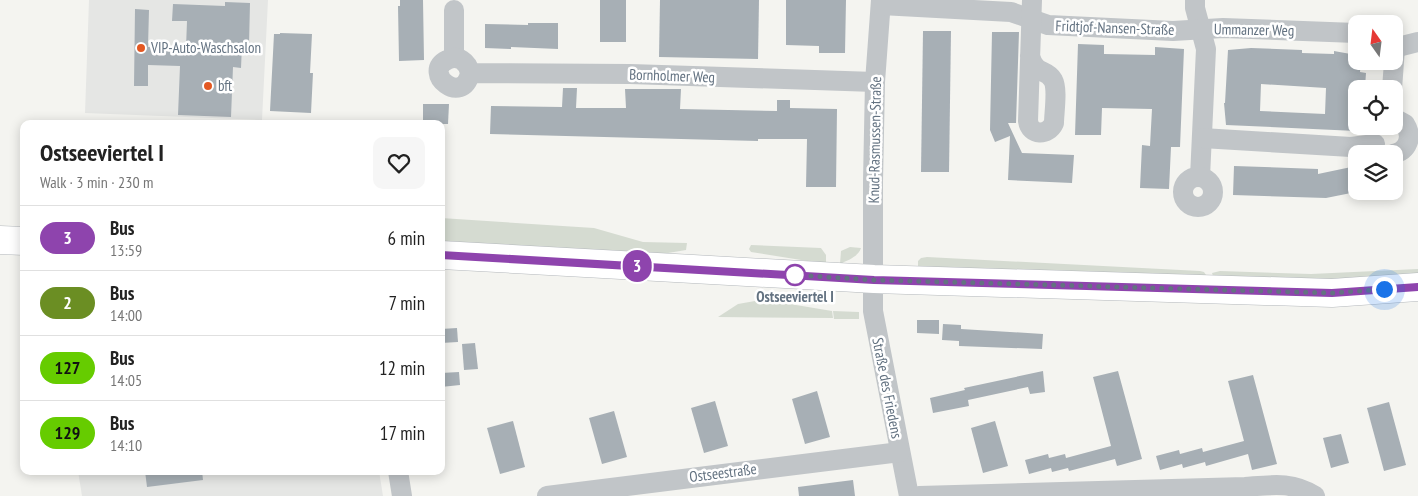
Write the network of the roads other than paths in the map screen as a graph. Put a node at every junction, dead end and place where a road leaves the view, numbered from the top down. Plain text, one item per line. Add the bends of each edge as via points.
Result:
1 (1032, 0) edge
2 (1195, 0) edge
3 (881, 3) edge
4 (454, 10) dead end
5 (1032, 20) junction
6 (1201, 30) junction
7 (1348, 33) edge
8 (1418, 42) edge
9 (1403, 46) edge
10 (1030, 56) dead end
11 (454, 58) junction
12 (470, 73) junction
13 (875, 82) junction
14 (1403, 123) edge
15 (1414, 133) edge
16 (1202, 138) junction
17 (1383, 144) edge
18 (1200, 177) dead end
19 (0, 240) edge
20 (20, 241) edge
21 (445, 256) edge
22 (874, 280) junction
23 (1418, 287) edge
24 (900, 452) junction
25 (399, 475) edge
26 (1246, 492) edge
27 (402, 496) edge
28 (547, 496) edge
29 (909, 496) edge
30 (919, 496) edge
31 (1315, 496) edge

1 - 5 street
2 - 6 street
3 - 5 street, Fridtjof-Nansen-Straße via 1011,12
3 - 13 street, Knud-Rasmussen-Straße
4 - 11 street
5 - 6 street, Fridtjof-Nansen-Straße via 1048,25
5 - 10 street
6 - 7 street, Ummanzer Weg
6 - 16 street, Ummanzer Weg via 1206,49
8 - 9 street
11 - 12 street via 463,60
11 - 12 street via 442,64 439,73 443,83 452,88 462,86
12 - 13 street, Bornholmer Weg via 630,74
13 - 22 street, Knud-Rasmussen-Straße
14 - 15 street
15 - 17 street via 1402,150
16 - 17 street via 1351,147
16 - 18 street, Ummanzer Weg
19 - 20 main road
21 - 22 main road
22 - 23 main road via 1332,293
22 - 24 street, Straße des Friedens via 874,320
24 - 28 street, Ostseestraße
24 - 29 street, Straße des Friedens
25 - 27 street
26 - 30 street
26 - 31 street via 1282,484

